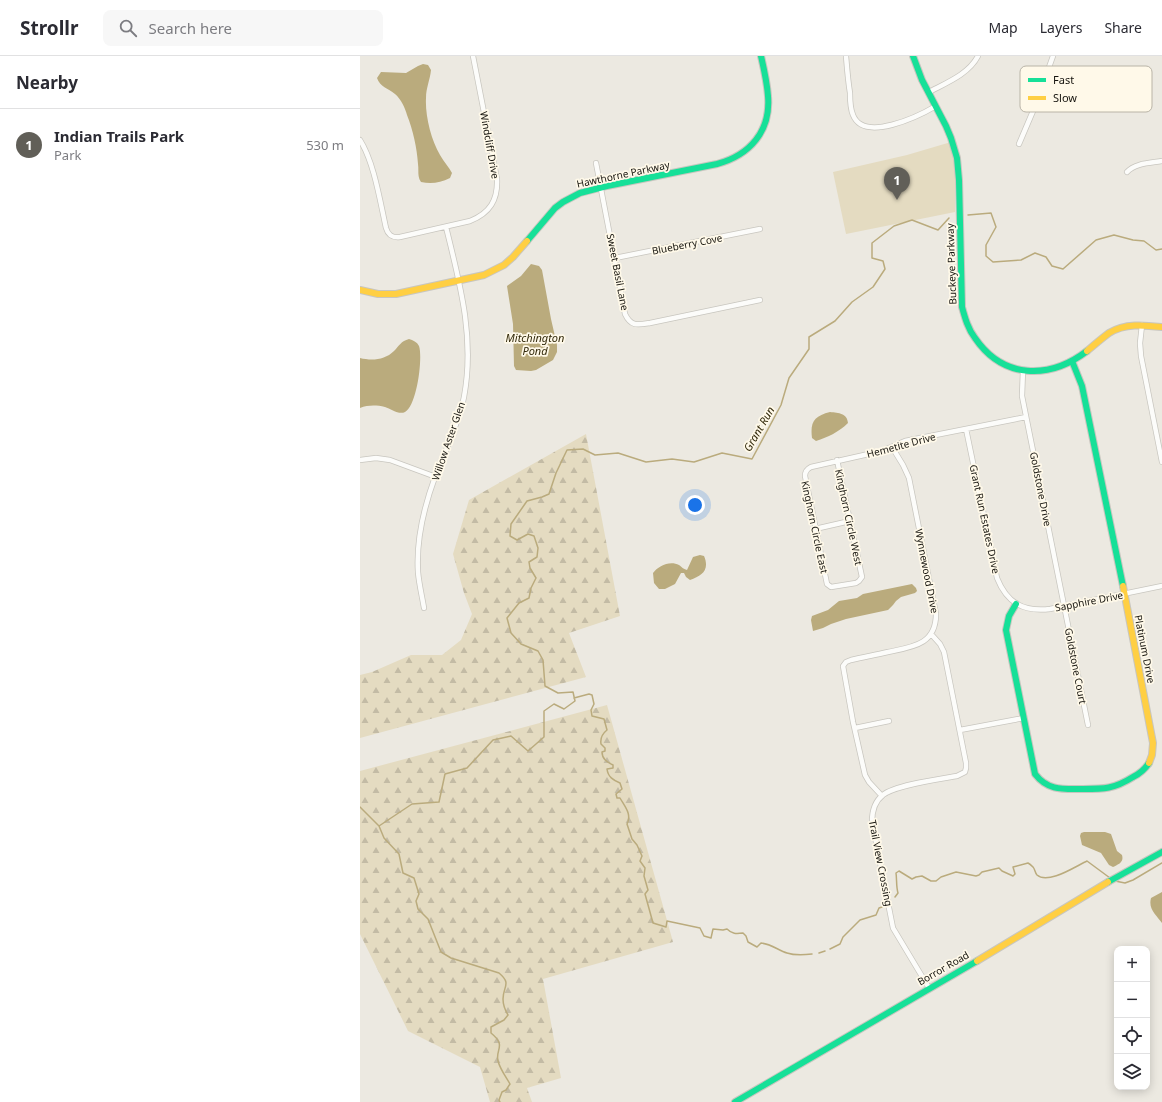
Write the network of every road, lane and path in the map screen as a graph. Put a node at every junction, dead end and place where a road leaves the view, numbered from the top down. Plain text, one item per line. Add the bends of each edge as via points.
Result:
1 (473, 56) edge
2 (761, 56) edge
3 (846, 56) edge
4 (913, 56) edge
5 (978, 56) edge
6 (1053, 56) edge
7 (1049, 66) edge
8 (929, 92) junction
9 (936, 106) junction
10 (1033, 112) edge
11 (360, 140) edge
12 (1019, 144) dead end
13 (1162, 161) edge
14 (596, 163) dead end
15 (1127, 172) dead end
16 (601, 187) junction
17 (446, 227) junction
18 (760, 229) dead end
19 (615, 258) junction
20 (459, 280) junction
21 (360, 290) edge
22 (760, 300) dead end
23 (1142, 325) junction
24 (1162, 327) edge
25 (1072, 362) junction
26 (1023, 370) junction
27 (1026, 417) junction
28 (966, 429) junction
29 (892, 447) junction
30 (360, 460) edge
31 (837, 460) junction
32 (1162, 462) edge
33 (804, 476) joint
34 (436, 477) junction
35 (850, 521) junction
36 (815, 529) junction
37 (845, 585) joint
38 (1162, 586) edge
39 (1125, 595) junction
40 (1016, 604) junction
41 (1064, 606) junction
42 (424, 608) dead end
43 (931, 634) junction
44 (1024, 718) junction
45 (889, 721) dead end
46 (1088, 725) dead end
47 (854, 728) junction
48 (960, 730) junction
49 (882, 796) junction
50 (1162, 852) edge
51 (929, 988) junction
52 (735, 1102) edge

1 - 17 street, Windcliff Drive via 497,179 497,192 490,207 479,217
2 - 16 street, Hawthorne Parkway via 769,98 767,119 756,140 742,154 732,160 710,166
3 - 9 street via 851,108 860,124 877,128 918,116
4 - 8 street, Buckeye Parkway
5 - 8 street via 967,70
6 - 7 street
8 - 9 street, Buckeye Parkway
9 - 26 street, Buckeye Parkway via 949,130 957,158 961,299 966,323 976,342 988,354 1004,365
10 - 12 street
11 - 17 street, Windcliff Drive via 370,160 388,234 397,238
13 - 15 street via 1136,166
14 - 16 street, Sweet Basil Lane
16 - 19 street, Sweet Basil Lane
16 - 20 street, Hawthorne Parkway via 580,192 562,202 504,265 484,275
17 - 20 street, Willow Aster Glen
18 - 19 street, Blueberry Cove
19 - 22 street, Sweet Basil Lane via 625,314 637,325
20 - 21 street, Hawthorne Parkway via 396,294 373,294
20 - 34 street, Willow Aster Glen via 467,327 467,374 459,419
23 - 24 street, Buckeye Parkway
23 - 25 street, Buckeye Parkway via 1126,326 1110,333
23 - 32 street via 1141,356
25 - 26 street, Buckeye Parkway via 1047,370
25 - 39 street, Platinum Drive via 1082,386
26 - 27 street, Goldstone Drive via 1022,396
27 - 28 street, Hemetite Drive
27 - 41 street, Goldstone Drive
28 - 29 street, Hemetite Drive via 905,441
28 - 40 street, Grant Run Estates Drive via 996,578 1004,592
29 - 31 street, Hemetite Drive
29 - 43 street, Wynnewood Drive via 903,465 912,491 936,614
30 - 34 street via 390,460
31 - 33 street, Hemetite Drive via 811,467
31 - 35 street, Kinghorn Circle West
33 - 36 street, Kinghorn Circle East
34 - 42 street, Willow Aster Glen via 423,517 419,545 418,572
35 - 36 street
35 - 37 street, Kinghorn Circle West via 862,576 859,581
36 - 37 street, Kinghorn Circle East via 827,584 832,587
38 - 39 street, Sapphire Drive
39 - 41 street, Sapphire Drive
39 - 44 street, Platinum Drive via 1153,742 1152,758 1147,767 1141,773 1112,788 1067,790 1049,786 1035,774
40 - 41 street, Sapphire Drive via 1041,610
40 - 44 street, Platinum Drive via 1009,616 1006,630
41 - 46 street, Goldstone Court
43 - 47 street via 920,644 910,648 851,660 844,664
43 - 48 street via 944,652
44 - 48 street
45 - 47 street
47 - 49 street via 865,776
48 - 49 street via 966,763 965,772 957,776 890,790
49 - 51 street, Trail View Crossing via 873,809 872,822 891,919 896,934
50 - 51 street, Borror Road
51 - 52 street, Borror Road

